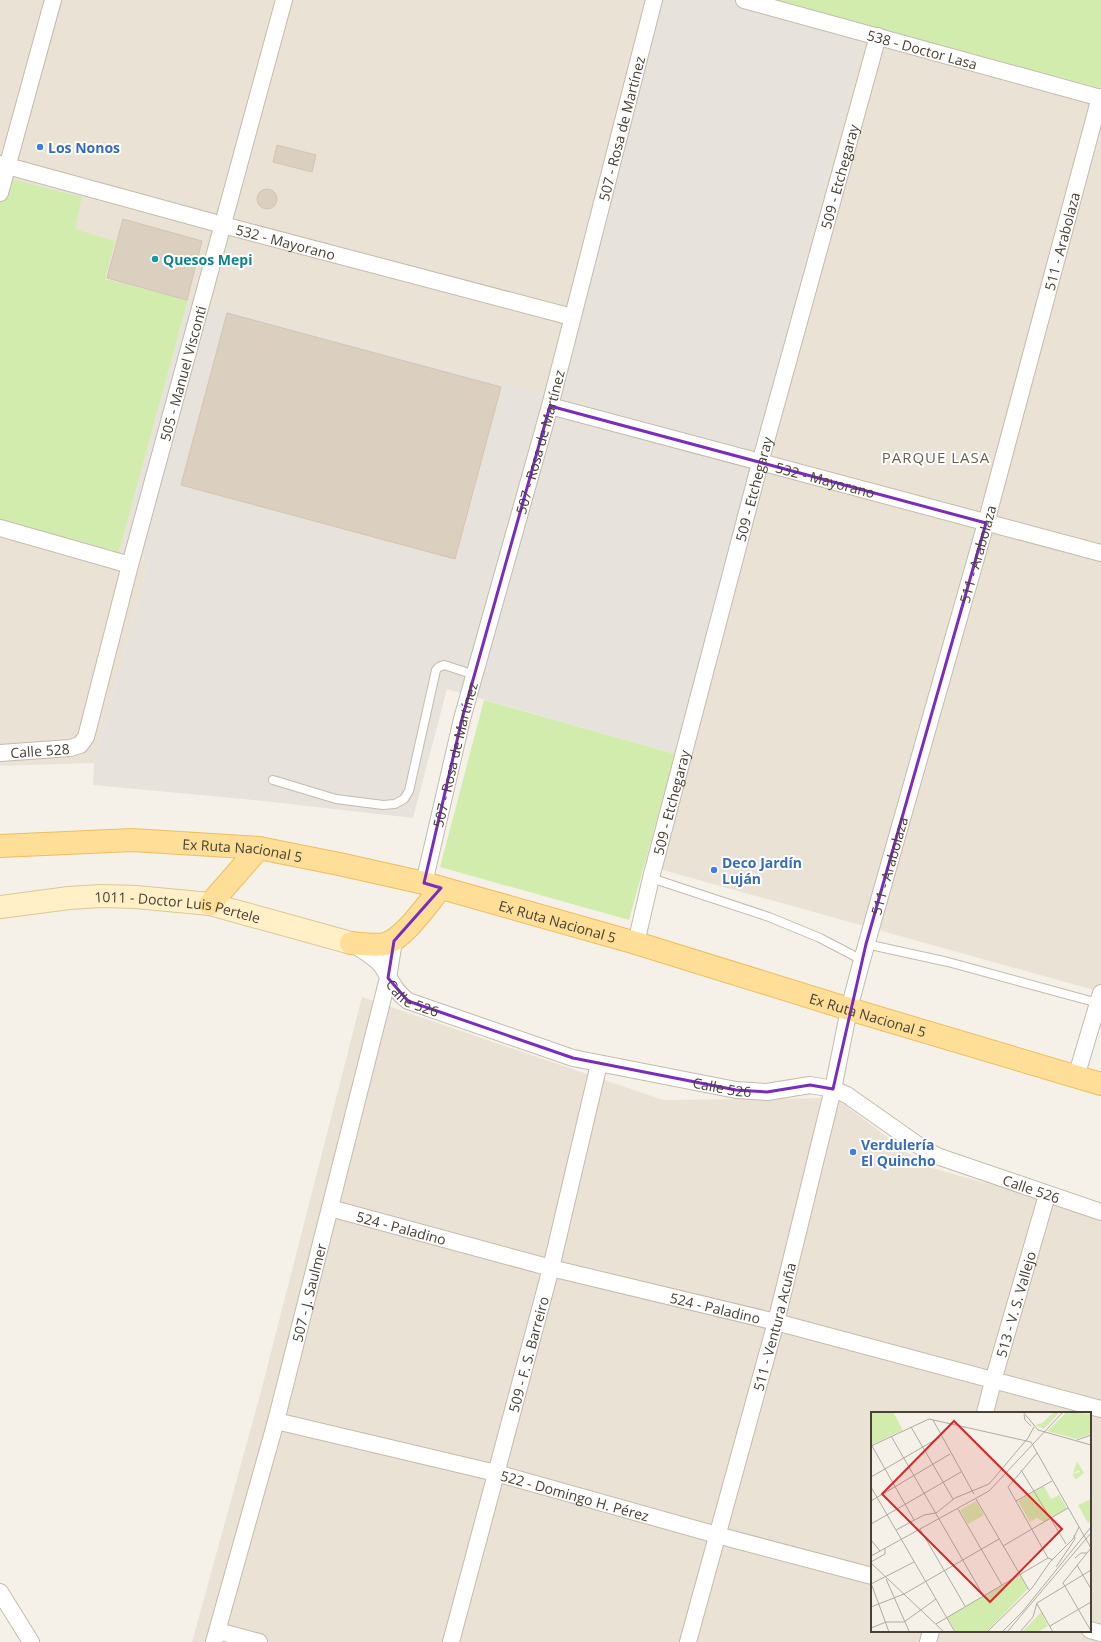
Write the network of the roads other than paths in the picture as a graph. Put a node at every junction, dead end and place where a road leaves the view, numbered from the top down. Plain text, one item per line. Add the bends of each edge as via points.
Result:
1 (53, 0) edge
2 (284, 0) edge
3 (654, 0) edge
4 (744, 0) edge
5 (878, 36) junction
6 (1100, 97) edge
7 (4, 165) edge
8 (0, 193) edge
9 (223, 225) junction
10 (572, 317) junction
11 (550, 406) junction
12 (760, 463) junction
13 (986, 523) junction
14 (0, 528) edge
15 (1101, 553) edge
16 (130, 565) junction
17 (475, 675) junction
18 (80, 746) joint
19 (0, 753) edge
20 (273, 780) dead end
21 (0, 846) edge
22 (259, 848) junction
23 (651, 878) junction
24 (432, 886) junction
25 (210, 904) junction
26 (0, 907) edge
27 (394, 940) junction
28 (351, 943) junction
29 (636, 943) junction
30 (866, 944) junction
31 (862, 960) junction
32 (388, 978) junction
33 (1100, 998) edge
34 (849, 1009) junction
35 (599, 1064) junction
36 (1076, 1077) junction
37 (1101, 1084) edge
38 (833, 1089) junction
39 (1047, 1195) junction
40 (330, 1208) junction
41 (1101, 1212) edge
42 (551, 1268) junction
43 (776, 1322) junction
44 (993, 1381) junction
45 (1101, 1409) edge
46 (985, 1412) edge
47 (276, 1420) junction
48 (496, 1473) junction
49 (717, 1535) junction
50 (871, 1576) edge
51 (0, 1592) edge
52 (1091, 1630) edge
53 (931, 1632) edge
54 (1101, 1633) edge
55 (216, 1636) edge
56 (31, 1642) edge
57 (259, 1642) edge
58 (450, 1642) edge
59 (688, 1642) edge
60 (928, 1642) edge

1 - 7 street
2 - 9 street, 505 - Manuel Visconti
3 - 10 street, 507 - Rosa de Martínez
4 - 5 street, 538 - Doctor Lasa
5 - 6 street, 538 - Doctor Lasa
5 - 12 street, 509 - Etchegaray
6 - 13 street, 511 - Arabolaza
7 - 8 street
7 - 9 street, 532 - Mayorano
9 - 10 street, 532 - Mayorano
9 - 16 street, 505 - Manuel Visconti
10 - 11 street, 507 - Rosa de Martínez
11 - 12 street, 532 - Mayorano
11 - 17 street, 507 - Rosa de Martínez
12 - 13 street, 532 - Mayorano
12 - 23 street, 509 - Etchegaray
13 - 15 street, 532 - Mayorano
13 - 30 street, 511 - Arabolaza
14 - 16 street
16 - 18 street, 505 - Manuel Visconti via 86,737
17 - 20 lane via 444,665 436,670 409,791 404,799 395,804 383,805 336,799
17 - 24 street, 507 - Rosa de Martínez via 462,719
18 - 19 street, Calle 528
21 - 22 main road, Ex Ruta Nacional 5 via 132,840
22 - 24 main road, Ex Ruta Nacional 5
22 - 25 main road
23 - 29 street, 509 - Etchegaray
23 - 31 lane via 769,917 820,938
24 - 27 main road via 403,933
24 - 29 main road, Ex Ruta Nacional 5
25 - 26 street, 1011 - Doctor Luis Pertele via 102,896
25 - 28 street, 1011 - Doctor Luis Pertele
27 - 28 main road via 384,944
27 - 32 street, 507 - J. Saulmer
28 - 32 street, Calle 526 via 371,955 381,965
29 - 34 main road, Ex Ruta Nacional 5
30 - 31 street, 511 - Arabolaza
30 - 33 lane
31 - 34 street, 511 - Arabolaza
32 - 35 street, Calle 526 via 399,995 408,1001 573,1058
32 - 40 street, 507 - J. Saulmer
33 - 36 street
34 - 36 main road, Ex Ruta Nacional 5
34 - 38 street, 511 - Ventura Acuña
35 - 38 street, Calle 526 via 736,1090 767,1092 810,1085
35 - 42 street, 509 - F. S. Barreiro
36 - 37 main road, Ex Ruta Nacional 5
38 - 39 street, Calle 526 via 848,1095 937,1156
38 - 43 street, 511 - Ventura Acuña
39 - 41 street, Calle 526
39 - 44 street, 513 - V. S. Vallejo
40 - 42 street, 524 - Paladino
40 - 47 street, 507 - J. Saulmer
42 - 43 street, 524 - Paladino
42 - 48 street, 509 - F. S. Barreiro
43 - 44 street, 524 - Paladino
43 - 49 street, 511 - Ventura Acuña
44 - 45 street, 524 - Paladino
44 - 46 street, 513 - V. S. Vallejo
47 - 48 street, 522 - Domingo H. Pérez
47 - 55 street, 507 - J. Saulmer
48 - 49 street, 522 - Domingo H. Pérez
48 - 58 street, 509 - F. S. Barreiro
49 - 50 street, 522 - Domingo H. Pérez
49 - 59 street, 511 - Ventura Acuña
51 - 56 street
52 - 54 street
53 - 60 street
55 - 57 street

